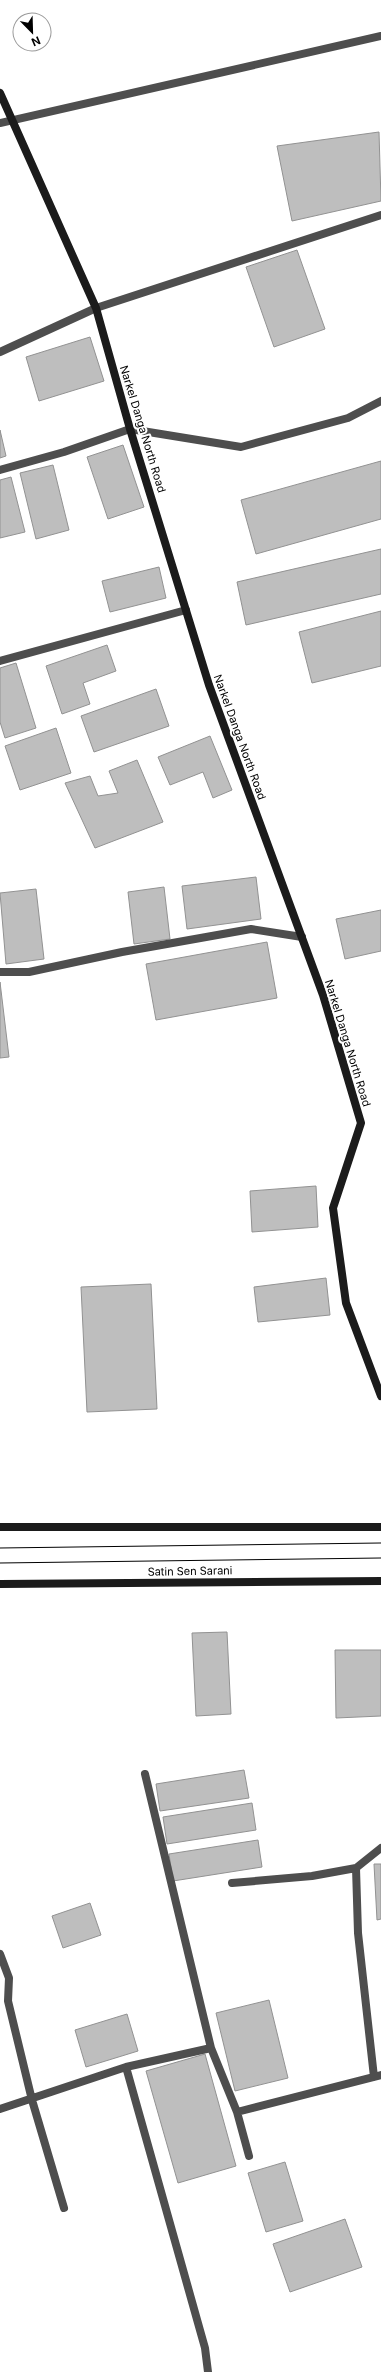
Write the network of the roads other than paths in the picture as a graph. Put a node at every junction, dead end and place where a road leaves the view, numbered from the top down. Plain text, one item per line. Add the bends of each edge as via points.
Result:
1 (381, 36) edge
2 (0, 93) edge
3 (12, 121) junction
4 (0, 124) edge
5 (381, 215) edge
6 (96, 308) junction
7 (0, 352) edge
8 (381, 401) edge
9 (130, 429) junction
10 (0, 470) edge
11 (186, 610) junction
12 (0, 661) edge
13 (302, 937) junction
14 (0, 972) edge
15 (381, 1396) edge
16 (0, 1527) edge
17 (381, 1527) edge
18 (381, 1581) edge
19 (0, 1584) edge
20 (145, 1774) dead end
21 (381, 1848) edge
22 (356, 1868) junction
23 (232, 1883) dead end
24 (0, 1954) edge
25 (211, 2048) junction
26 (126, 2067) junction
27 (378, 2076) edge
28 (32, 2100) junction
29 (0, 2109) edge
30 (237, 2112) junction
31 (249, 2156) dead end
32 (64, 2208) dead end
33 (208, 2372) edge

1 - 3 street
2 - 3 street, Narkel Danga North Road
3 - 4 street
3 - 6 street, Narkel Danga North Road
5 - 6 street
6 - 7 street
6 - 9 street, Narkel Danga North Road
8 - 9 street via 348,418 241,447
9 - 10 street via 64,452
9 - 11 street, Narkel Danga North Road
11 - 12 street
11 - 13 street, Narkel Danga North Road via 209,685
13 - 14 street via 251,929 122,952 30,972
13 - 15 street, Narkel Danga North Road via 323,995 361,1123 333,1208 346,1302
16 - 17 street
18 - 19 street, Satin Sen Sarani
20 - 25 street
21 - 22 street
22 - 23 street via 312,1876
22 - 27 street via 358,1933
24 - 28 street via 8,1978 8,2001
25 - 26 street
25 - 30 street
26 - 28 street
26 - 33 street via 204,2348
27 - 30 street
28 - 29 street
28 - 32 street
30 - 31 street

